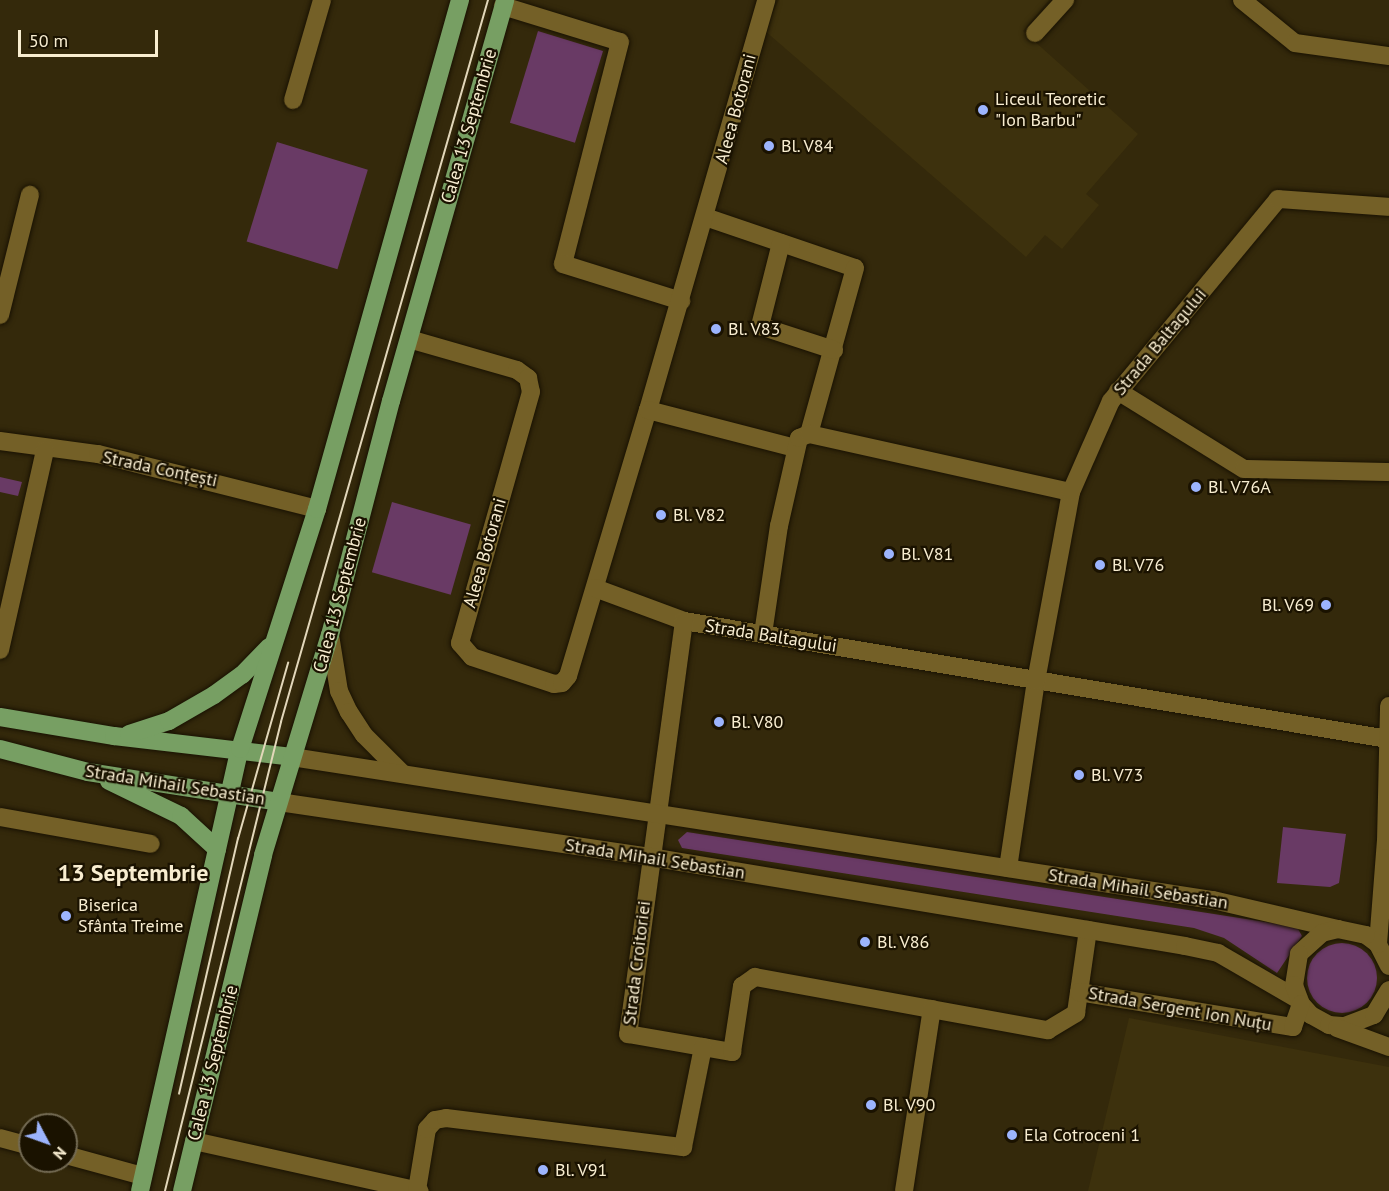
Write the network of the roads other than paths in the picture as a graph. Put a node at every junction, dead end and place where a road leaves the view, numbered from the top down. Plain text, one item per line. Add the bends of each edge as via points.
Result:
1 (322, 0) edge
2 (460, 0) edge
3 (766, 0) edge
4 (1065, 0) edge
5 (1242, 0) edge
6 (504, 3) edge
7 (1035, 33) dead end
8 (1389, 56) edge
9 (292, 100) dead end
10 (30, 195) dead end
11 (1389, 207) edge
12 (705, 217) junction
13 (781, 243) junction
14 (681, 300) junction
15 (0, 315) edge
16 (409, 339) junction
17 (834, 350) junction
18 (1114, 396) junction
19 (648, 410) junction
20 (808, 434) junction
21 (0, 441) edge
22 (795, 448) junction
23 (45, 450) junction
24 (1389, 472) edge
25 (1071, 492) junction
26 (317, 509) junction
27 (595, 588) junction
28 (684, 621) junction
29 (763, 634) junction
30 (330, 635) junction
31 (272, 643) junction
32 (0, 650) edge
33 (1036, 681) junction
34 (1389, 706) edge
35 (0, 717) edge
36 (114, 736) junction
37 (1388, 739) edge
38 (0, 749) edge
39 (240, 749) junction
40 (292, 757) junction
41 (88, 772) junction
42 (403, 774) junction
43 (229, 792) junction
44 (279, 802) junction
45 (657, 813) junction
46 (0, 817) edge
47 (151, 843) dead end
48 (217, 849) junction
49 (650, 857) junction
50 (1008, 868) junction
51 (1382, 906) junction
52 (1345, 929) junction
53 (1088, 930) junction
54 (1385, 953) edge
55 (1389, 990) edge
56 (1079, 992) junction
57 (1300, 1002) junction
58 (932, 1009) junction
59 (1329, 1025) junction
60 (703, 1047) junction
61 (1389, 1047) edge
62 (0, 1138) edge
63 (194, 1141) junction
64 (18, 1143) edge
65 (78, 1160) edge
66 (142, 1184) edge
67 (419, 1190) edge
68 (182, 1191) edge
69 (904, 1191) edge

1 - 9 street
2 - 26 main road
3 - 12 street, Aleea Botorani
4 - 7 street
5 - 8 street via 1295,43
6 - 14 street via 620,42 563,264
6 - 16 main road, Calea 13 Septembrie
10 - 15 street
11 - 18 street, Strada Baltagului via 1278,199
12 - 13 street
12 - 14 street, Aleea Botorani
13 - 17 street via 855,268
13 - 17 street via 760,326
14 - 19 street, Aleea Botorani
16 - 27 street, Aleea Botorani via 517,370 528,378 531,392 469,604 460,643 465,651 471,657 533,678 562,683
16 - 30 main road, Calea 13 Septembrie
17 - 20 street
18 - 24 street via 1244,470
18 - 25 street, Strada Baltagului
19 - 22 street
19 - 27 street, Aleea Botorani
20 - 22 street via 799,438
20 - 25 street
21 - 23 street, Strada Conțești
22 - 29 street
23 - 26 street, Strada Conțești via 98,454
23 - 32 street
25 - 33 street, Strada Baltagului
26 - 31 main road
27 - 28 street
28 - 29 street, Strada Baltagului
28 - 45 street
29 - 33 street, Strada Baltagului
30 - 40 main road, Calea 13 Septembrie
30 - 42 street via 339,691 349,712 364,735
31 - 36 main road via 242,675 214,695 169,721
31 - 39 main road
33 - 37 street, Strada Baltagului
33 - 50 street, Strada Baltagului
34 - 37 street
35 - 36 main road, Strada Mihail Sebastian
36 - 39 main road, Strada Mihail Sebastian
37 - 51 street
38 - 41 main road, Strada Mihail Sebastian
39 - 40 main road, Strada Mihail Sebastian
39 - 43 main road
40 - 42 street, Strada Mihail Sebastian
40 - 44 main road, Calea 13 Septembrie
41 - 43 main road, Strada Mihail Sebastian
41 - 48 main road via 182,816
42 - 45 street, Strada Mihail Sebastian
43 - 44 main road, Strada Mihail Sebastian
43 - 48 main road
44 - 49 street, Strada Mihail Sebastian
44 - 63 main road, Calea 13 Septembrie
45 - 49 street
45 - 50 street, Strada Mihail Sebastian
46 - 47 street
48 - 66 main road
49 - 53 street, Strada Mihail Sebastian
49 - 60 street, Strada Croitoriei via 628,1034
50 - 52 street, Strada Mihail Sebastian via 1213,900
51 - 52 street via 1371,920
51 - 54 street
52 - 54 street, Strada Mihail Sebastian
52 - 57 street via 1322,933 1299,954 1294,985
53 - 56 street
53 - 57 street, Strada Mihail Sebastian via 1218,953
55 - 59 street via 1384,1002 1367,1019 1345,1026
56 - 57 street, Strada Sergent Ion Nuțu via 1293,1028
56 - 58 street via 1076,1013 1048,1030
57 - 59 street, Strada Mihail Sebastian
58 - 60 street, Strada Croitoriei via 755,978 742,986 732,1052
58 - 69 street
59 - 61 street
60 - 67 street via 683,1147 446,1118 435,1120 427,1129
62 - 64 street
63 - 67 street
63 - 68 main road, Calea 13 Septembrie
65 - 66 street

